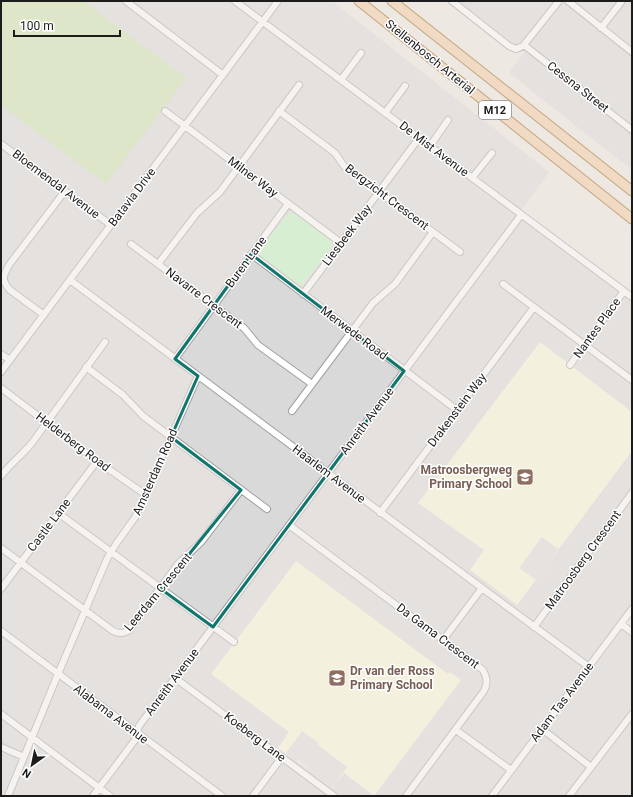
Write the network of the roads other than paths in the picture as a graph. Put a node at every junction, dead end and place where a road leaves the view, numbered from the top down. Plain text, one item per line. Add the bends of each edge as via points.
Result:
1 (126, 1) edge
2 (235, 1) edge
3 (278, 1) edge
4 (359, 1) edge
5 (392, 1) edge
6 (452, 1) edge
7 (559, 1) edge
8 (568, 1) edge
9 (622, 1) edge
10 (263, 22) junction
11 (601, 28) junction
12 (524, 45) junction
13 (632, 52) edge
14 (361, 53) dead end
15 (223, 75) junction
16 (341, 80) junction
17 (299, 85) dead end
18 (405, 86) dead end
19 (165, 111) dead end
20 (279, 112) junction
21 (385, 113) junction
22 (448, 120) dead end
23 (185, 125) junction
24 (632, 130) edge
25 (419, 138) junction
26 (1, 144) edge
27 (430, 146) junction
28 (492, 153) dead end
29 (238, 166) junction
30 (472, 178) junction
31 (65, 191) junction
32 (632, 191) edge
33 (379, 192) junction
34 (288, 204) junction
35 (521, 215) junction
36 (632, 219) edge
37 (111, 225) junction
38 (433, 232) junction
39 (341, 243) junction
40 (131, 244) dead end
41 (460, 252) dead end
42 (251, 254) junction
43 (158, 264) junction
44 (70, 280) junction
45 (504, 284) dead end
46 (624, 291) junction
47 (303, 294) junction
48 (632, 297) edge
49 (214, 306) junction
50 (534, 307) junction
51 (44, 315) junction
52 (352, 331) junction
53 (105, 342) dead end
54 (585, 345) junction
55 (1, 354) edge
56 (175, 359) junction
57 (10, 360) junction
58 (570, 365) dead end
59 (86, 367) junction
60 (404, 371) junction
61 (1, 372) edge
62 (198, 376) junction
63 (632, 380) edge
64 (312, 384) junction
65 (1, 388) edge
66 (457, 410) junction
67 (292, 411) dead end
68 (47, 423) junction
69 (171, 437) junction
70 (97, 461) junction
71 (328, 474) junction
72 (1, 476) edge
73 (242, 490) junction
74 (632, 493) edge
75 (146, 495) junction
76 (267, 509) dead end
77 (58, 513) junction
78 (380, 513) junction
79 (289, 525) junction
80 (1, 548) edge
81 (111, 551) junction
82 (21, 562) junction
83 (161, 588) junction
84 (482, 588) junction
85 (1, 589) edge
86 (632, 609) edge
87 (85, 610) junction
88 (621, 624) junction
89 (534, 627) junction
90 (213, 628) junction
91 (1, 631) edge
92 (632, 632) edge
93 (443, 640) junction
94 (234, 642) dead end
95 (589, 667) junction
96 (58, 674) junction
97 (176, 678) junction
98 (1, 714) edge
99 (632, 714) edge
100 (542, 729) junction
101 (456, 730) junction
102 (137, 733) junction
103 (32, 738) junction
104 (1, 748) edge
105 (24, 757) junction
106 (282, 757) junction
107 (591, 767) junction
108 (511, 770) junction
109 (99, 787) junction
110 (8, 796) edge
111 (93, 796) edge
112 (110, 796) edge
113 (222, 796) edge
114 (253, 796) edge
115 (334, 796) edge
116 (406, 796) edge
117 (492, 796) edge
118 (569, 796) edge

1 - 15 street
2 - 10 street, De Mist Avenue
3 - 10 street, Batavia Drive
4 - 36 main road, Stellenbosch Arterial / M12
5 - 32 main road, Stellenbosch Arterial / M12
6 - 12 street via 511,48
7 - 12 street
8 - 11 street
9 - 11 street
10 - 15 street, Batavia Drive
10 - 16 street, De Mist Avenue
11 - 13 street
12 - 24 street, Cessna Street
14 - 16 street
15 - 23 street, Batavia Drive
16 - 21 street, De Mist Avenue
17 - 20 street
18 - 21 street
19 - 23 street, Milner Way
20 - 29 street
20 - 33 street, Bergzicht Crescent via 331,150 344,166
21 - 25 street, De Mist Avenue
22 - 27 street
23 - 29 street, Milner Way
23 - 37 street, Batavia Drive
25 - 27 street, De Mist Avenue
25 - 33 street, Liesbeek Way
26 - 31 street, Bloemendal Avenue
27 - 30 street, De Mist Avenue
28 - 30 street
29 - 34 street, Milner Way
29 - 43 street
30 - 35 street, De Mist Avenue
31 - 37 street, Bloemendal Avenue
31 - 51 street via 4,272 5,285
33 - 38 street, Bergzicht Crescent
33 - 39 street, Liesbeek Way
34 - 39 street, Milner Way
34 - 42 street, Buren Lane
35 - 46 street, De Mist Avenue
35 - 60 street, Anreith Avenue
37 - 44 street, Batavia Drive
38 - 41 street, Bergzicht Crescent
38 - 52 street via 395,284 373,303
39 - 47 street, Liesbeek Way
40 - 43 street, Navarre Crescent
42 - 47 street, Merwede Road
42 - 49 street, Buren Lane
43 - 49 street, Navarre Crescent
44 - 51 street, Batavia Drive
44 - 56 street, Haarlem Avenue
45 - 50 street
46 - 48 street, De Mist Avenue
46 - 54 street, Nantes Place
47 - 52 street, Merwede Road
49 - 56 street, Buren Lane
49 - 64 street, Navarre Crescent via 244,328 258,345
50 - 54 street
50 - 66 street, Drakenstein Way
51 - 57 street, Batavia Drive
52 - 60 street, Merwede Road
52 - 64 street
53 - 59 street
54 - 58 street, Nantes Place
54 - 63 street
55 - 57 street
56 - 62 street, Haarlem Avenue
57 - 61 street, Batavia Drive
59 - 68 street
59 - 69 street
60 - 66 street, Merwede Road
60 - 71 street, Anreith Avenue
62 - 69 street, Amsterdam Road
62 - 71 street, Haarlem Avenue
64 - 67 street
65 - 68 street, Helderberg Road
66 - 78 street, Drakenstein Way
68 - 70 street, Helderberg Road
68 - 72 street via 25,452
69 - 73 street
69 - 75 street, Amsterdam Road
70 - 75 street, Helderberg Road
70 - 77 street, Castle Lane
71 - 78 street, Haarlem Avenue
71 - 79 street, Anreith Avenue
73 - 76 street
73 - 83 street, Leerdam Crescent via 202,541 183,558
74 - 89 street, Matroosberg Crescent
75 - 81 street, Amsterdam Road via 136,516
77 - 81 street
77 - 82 street, Castle Lane
78 - 84 street, Haarlem Avenue
79 - 90 street, Anreith Avenue
79 - 93 street, Da Gama Crescent
80 - 82 street, Leerdam Crescent
81 - 83 street
81 - 87 street, Amsterdam Road
82 - 85 street, Castle Lane
82 - 87 street, Leerdam Crescent
83 - 87 street, Leerdam Crescent via 129,630 123,633 113,631
83 - 90 street
84 - 89 street, Haarlem Avenue
84 - 93 street
86 - 88 street, Adam Tas Avenue
87 - 96 street, Amsterdam Road
88 - 92 street
88 - 95 street, Adam Tas Avenue
89 - 95 street, Haarlem Avenue
90 - 94 street
90 - 97 street, Anreith Avenue
91 - 96 street, Alabama Avenue
93 - 101 street, Da Gama Crescent via 483,670 488,680 484,691
95 - 100 street, Adam Tas Avenue
96 - 102 street, Alabama Avenue
96 - 103 street, Amsterdam Road
97 - 102 street, Anreith Avenue via 139,726
97 - 106 street, Koeberg Lane
98 - 103 street
99 - 107 street
100 - 107 street
100 - 108 street, Adam Tas Avenue
101 - 108 street
101 - 116 street, Da Gama Crescent
102 - 109 street, Anreith Avenue via 135,740
102 - 113 street, Alabama Avenue
103 - 105 street, Amsterdam Road
103 - 109 street
104 - 105 street
105 - 110 street, Amsterdam Road
106 - 114 street
106 - 115 street, Koeberg Lane
107 - 118 street
108 - 117 street, Adam Tas Avenue
109 - 111 street, Anreith Avenue
109 - 112 street

